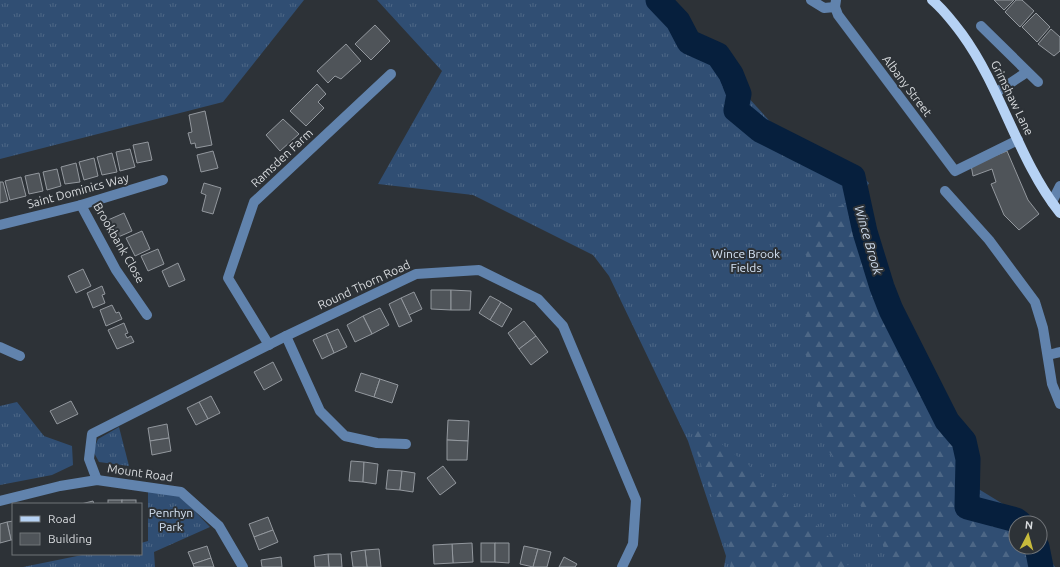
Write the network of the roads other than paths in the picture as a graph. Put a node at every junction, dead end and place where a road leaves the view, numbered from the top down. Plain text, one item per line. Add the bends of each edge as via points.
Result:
1 (811, 0) edge
2 (936, 1) edge
3 (836, 7) edge
4 (981, 26) dead end
5 (1027, 72) junction
6 (391, 74) dead end
7 (1038, 82) dead end
8 (997, 92) junction
9 (1018, 140) junction
10 (163, 180) dead end
11 (1060, 186) edge
12 (945, 191) dead end
13 (1052, 202) junction
14 (82, 205) junction
15 (1060, 213) edge
16 (0, 225) edge
17 (147, 315) dead end
18 (286, 336) junction
19 (269, 345) junction
20 (0, 347) edge
21 (1060, 352) edge
22 (1048, 355) junction
23 (20, 356) dead end
24 (1060, 404) edge
25 (406, 444) dead end
26 (97, 480) junction
27 (0, 501) edge
28 (243, 567) edge
29 (622, 567) edge

1 - 3 street via 824,8
2 - 8 main road, Grimshaw Lane via 974,51
3 - 9 street, Albany Street via 955,172
4 - 5 street
5 - 7 street
5 - 8 street
6 - 19 street, Ramsden Farm via 254,202 228,278
8 - 9 main road, Grimshaw Lane
9 - 13 main road, Grimshaw Lane
10 - 14 street, Saint Dominics Way
11 - 13 street
12 - 22 street via 989,240 1035,302
13 - 15 main road, Grimshaw Lane
14 - 16 street, Saint Dominics Way
14 - 17 street, Brookbank Close via 116,270
18 - 19 street, Round Thorn Road
18 - 25 street via 320,411 345,436 377,443
18 - 29 street, Round Thorn Road via 416,274 479,270 538,299 563,326 636,500 633,544
19 - 26 street, Round Thorn Road via 92,434 89,459
20 - 23 street
21 - 22 street
22 - 24 street via 1052,384
26 - 27 street, Mount Road
26 - 28 street, Mount Road via 182,492 219,526

